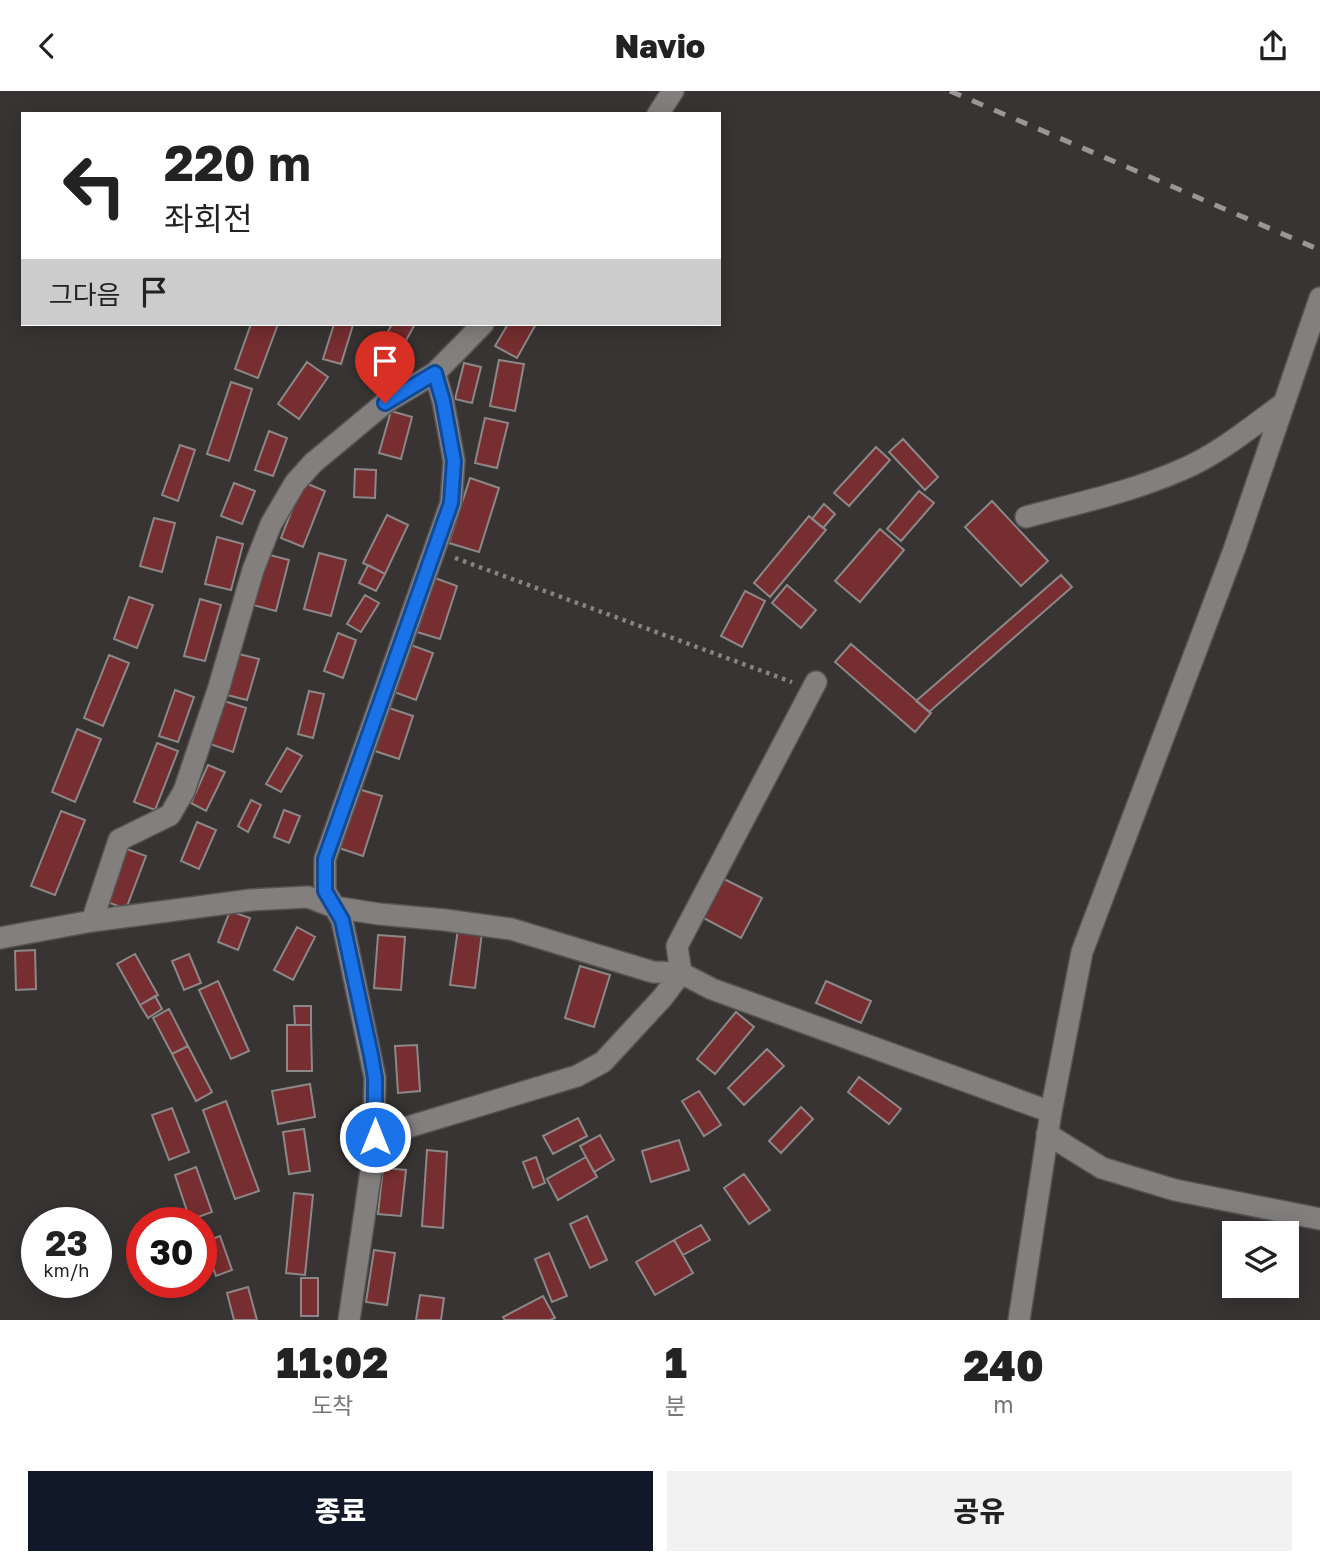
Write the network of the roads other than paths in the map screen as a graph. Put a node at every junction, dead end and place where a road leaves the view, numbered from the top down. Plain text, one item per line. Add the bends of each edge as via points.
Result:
1 (673, 91) edge
2 (659, 112) edge
3 (1320, 298) edge
4 (481, 326) edge
5 (435, 373) junction
6 (1284, 403) junction
7 (1026, 517) dead end
8 (814, 686) road end
9 (334, 907) junction
10 (92, 921) junction
11 (4, 934) edge
12 (681, 973) junction
13 (1051, 1112) junction
14 (1047, 1134) junction
15 (375, 1137) junction
16 (1320, 1219) edge
17 (349, 1320) edge
18 (1019, 1320) edge

1 - 2 street
3 - 6 street
4 - 5 street
5 - 9 street via 454,461 451,503 325,859 325,891
5 - 10 street via 385,403 295,483 271,524 253,570 184,791 170,815 119,840
6 - 7 street via 1222,449 1182,470 1129,490
6 - 13 street via 1234,550 1082,952
8 - 12 street via 677,946
9 - 10 street via 308,897 262,899
9 - 12 street via 511,929 653,972
9 - 15 street via 342,920 373,1067
10 - 11 street
12 - 13 street via 712,989
12 - 15 street via 603,1062 577,1076
13 - 14 street
14 - 16 street via 1102,1168 1175,1190
14 - 18 street
15 - 17 street

